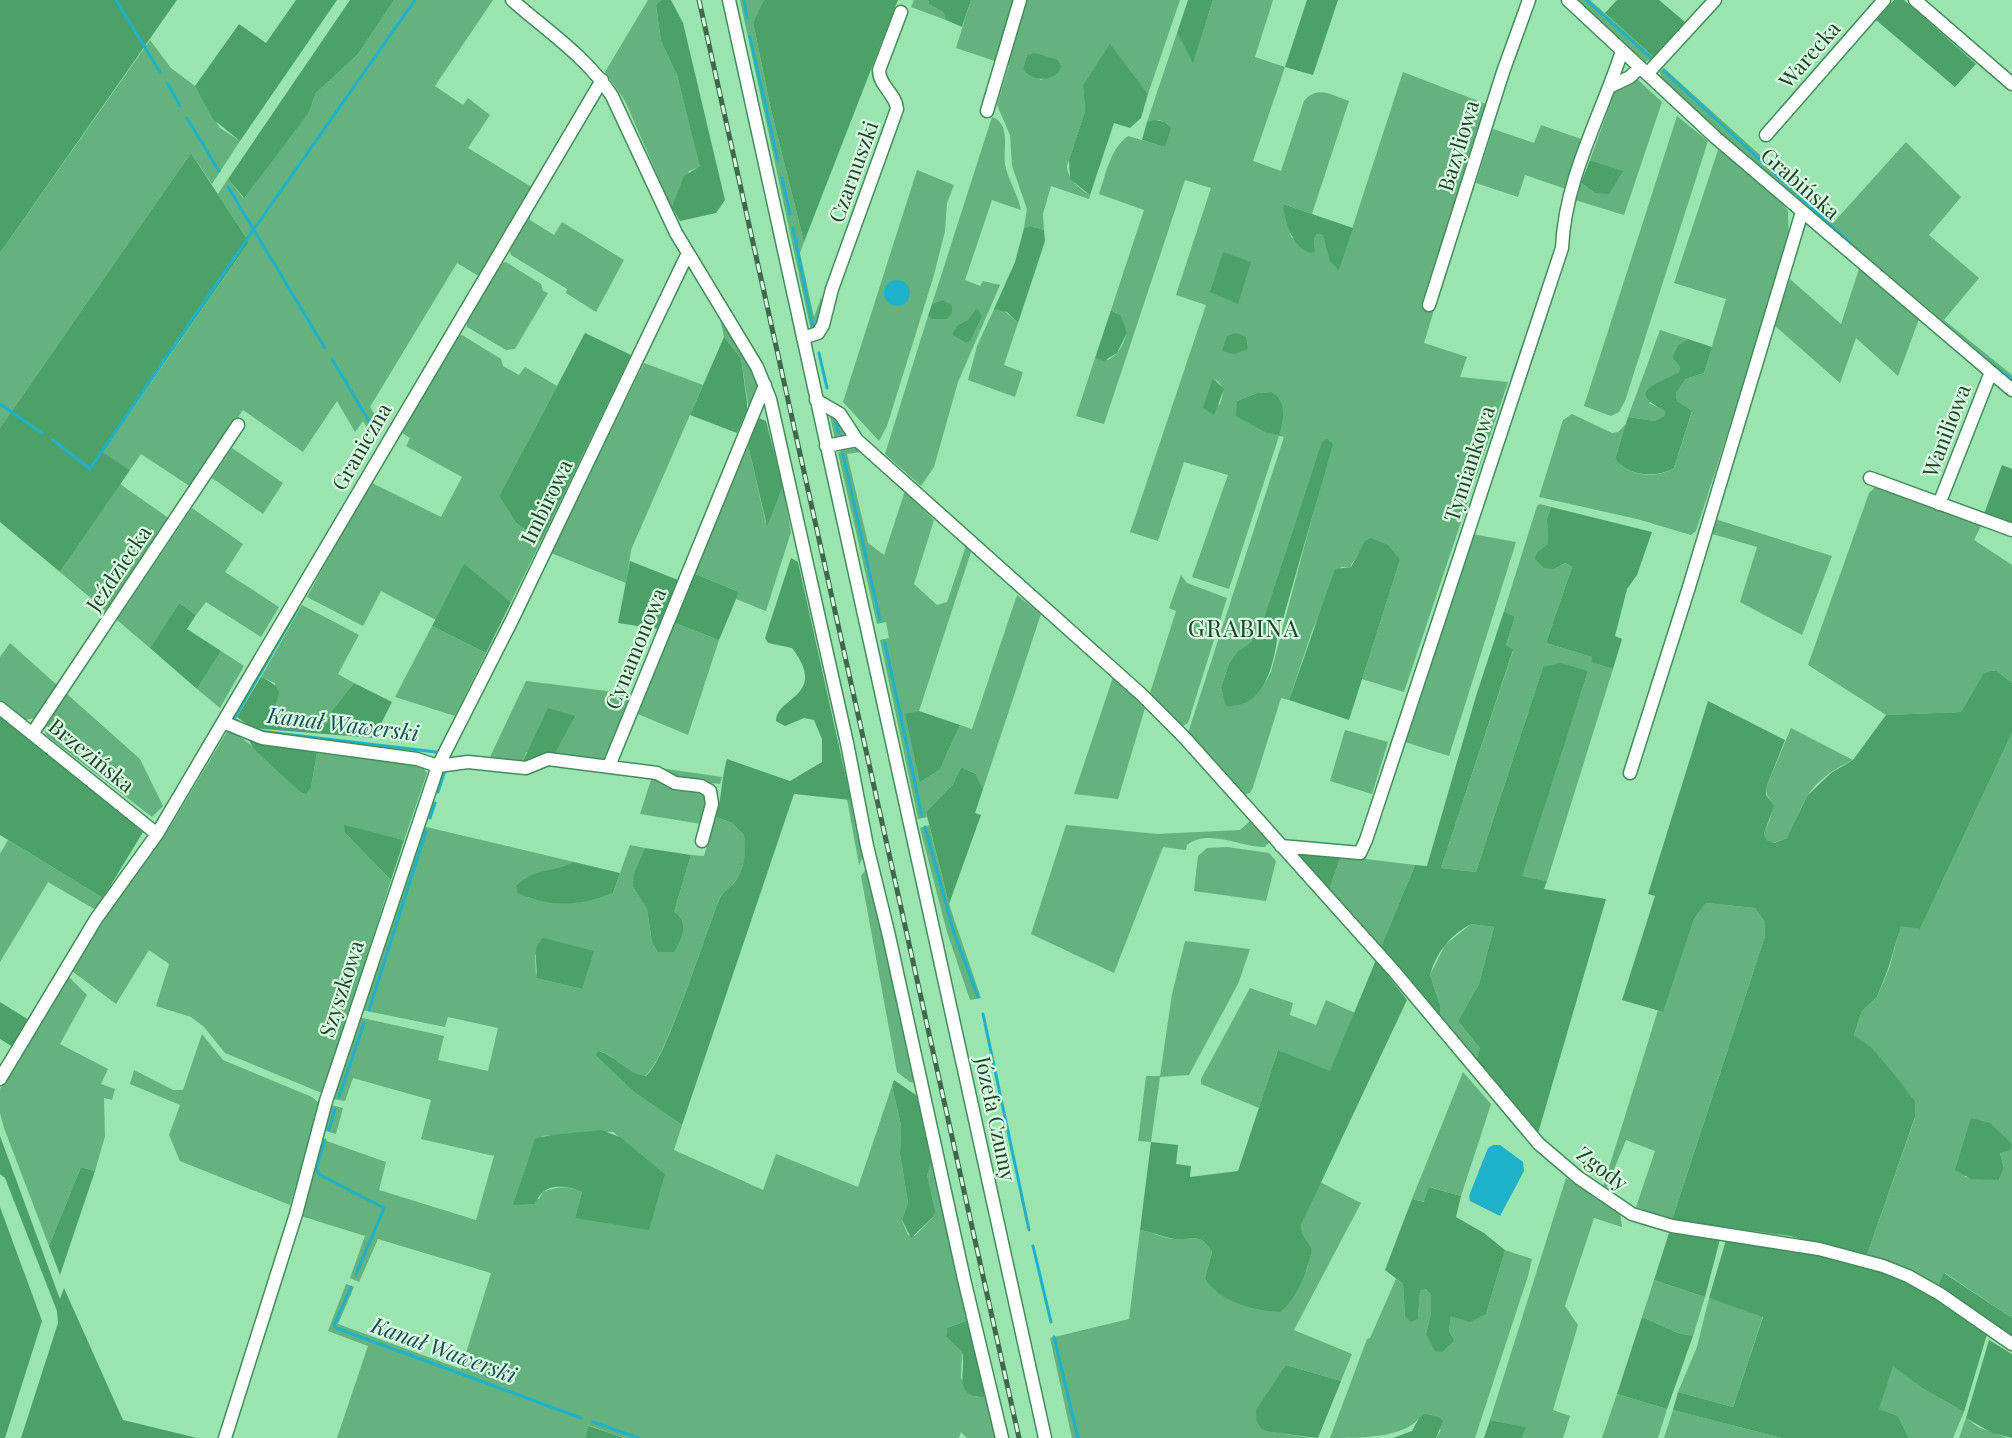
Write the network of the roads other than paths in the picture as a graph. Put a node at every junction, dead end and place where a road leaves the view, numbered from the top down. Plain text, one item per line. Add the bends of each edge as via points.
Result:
1 (512, 0) edge
2 (729, 0) edge
3 (1020, 0) edge
4 (1529, 0) edge
5 (1568, 0) edge
6 (1715, 0) edge
7 (1884, 0) edge
8 (1915, 0) edge
9 (901, 12) dead end
10 (1622, 51) junction
11 (1644, 70) junction
12 (602, 80) junction
13 (2012, 84) edge
14 (1611, 86) junction
15 (987, 111) dead end
16 (1766, 135) dead end
17 (1802, 212) junction
18 (688, 253) junction
19 (1429, 305) dead end
20 (803, 338) junction
21 (1991, 372) junction
22 (765, 385) junction
23 (2012, 390) edge
24 (816, 400) junction
25 (238, 425) dead end
26 (857, 440) junction
27 (826, 446) junction
28 (1870, 478) dead end
29 (1940, 504) junction
30 (2012, 530) edge
31 (0, 708) edge
32 (223, 722) junction
33 (32, 734) junction
34 (438, 766) junction
35 (609, 766) junction
36 (1630, 773) dead end
37 (157, 834) junction
38 (702, 841) dead end
39 (1281, 846) junction
40 (0, 1078) edge
41 (2012, 1344) edge
42 (225, 1438) edge
43 (1002, 1438) edge
44 (1045, 1438) edge

1 - 12 street
2 - 20 street, Józefa Czumy
3 - 15 street
4 - 19 street, Bazyliowa
5 - 10 street, Grabińska
6 - 11 street
7 - 16 street, Warecka
8 - 13 street
9 - 20 street, Czarnuszki via 878,74 897,109 832,289 824,325 818,333
10 - 11 street, Grabińska
10 - 14 street, Tymiankowa
11 - 14 street
11 - 17 street, Grabińska
12 - 18 street
12 - 32 street, Graniczna
14 - 39 street, Tymiankowa via 1575,175 1563,221 1562,248 1360,853
17 - 21 street, Grabińska
17 - 36 street
18 - 22 street
18 - 34 street, Imbirowa
20 - 24 street, Józefa Czumy
21 - 23 street, Grabińska
21 - 29 street, Waniliowa
22 - 35 street, Cynamonowa
22 - 43 street
24 - 26 street, Zgody via 840,414
24 - 27 street, Józefa Czumy
25 - 33 street, Jeździecka
26 - 27 street
26 - 39 street, Zgody via 1142,695
27 - 44 street, Józefa Czumy
28 - 29 street, Waniliowa
29 - 30 street, Waniliowa
31 - 33 street, Brzezińska
32 - 34 street via 262,738 417,759
32 - 37 street, Graniczna
33 - 37 street, Brzezińska
34 - 35 street via 468,762 526,768 548,759
34 - 42 street, Szyszkowa via 330,1090 293,1225
35 - 38 street via 657,773 675,783 705,787 712,795 712,804
37 - 40 street, Graniczna via 96,919
39 - 41 street, Zgody via 1393,970 1539,1144 1621,1208 1672,1227 1819,1249 1883,1266 1940,1294

